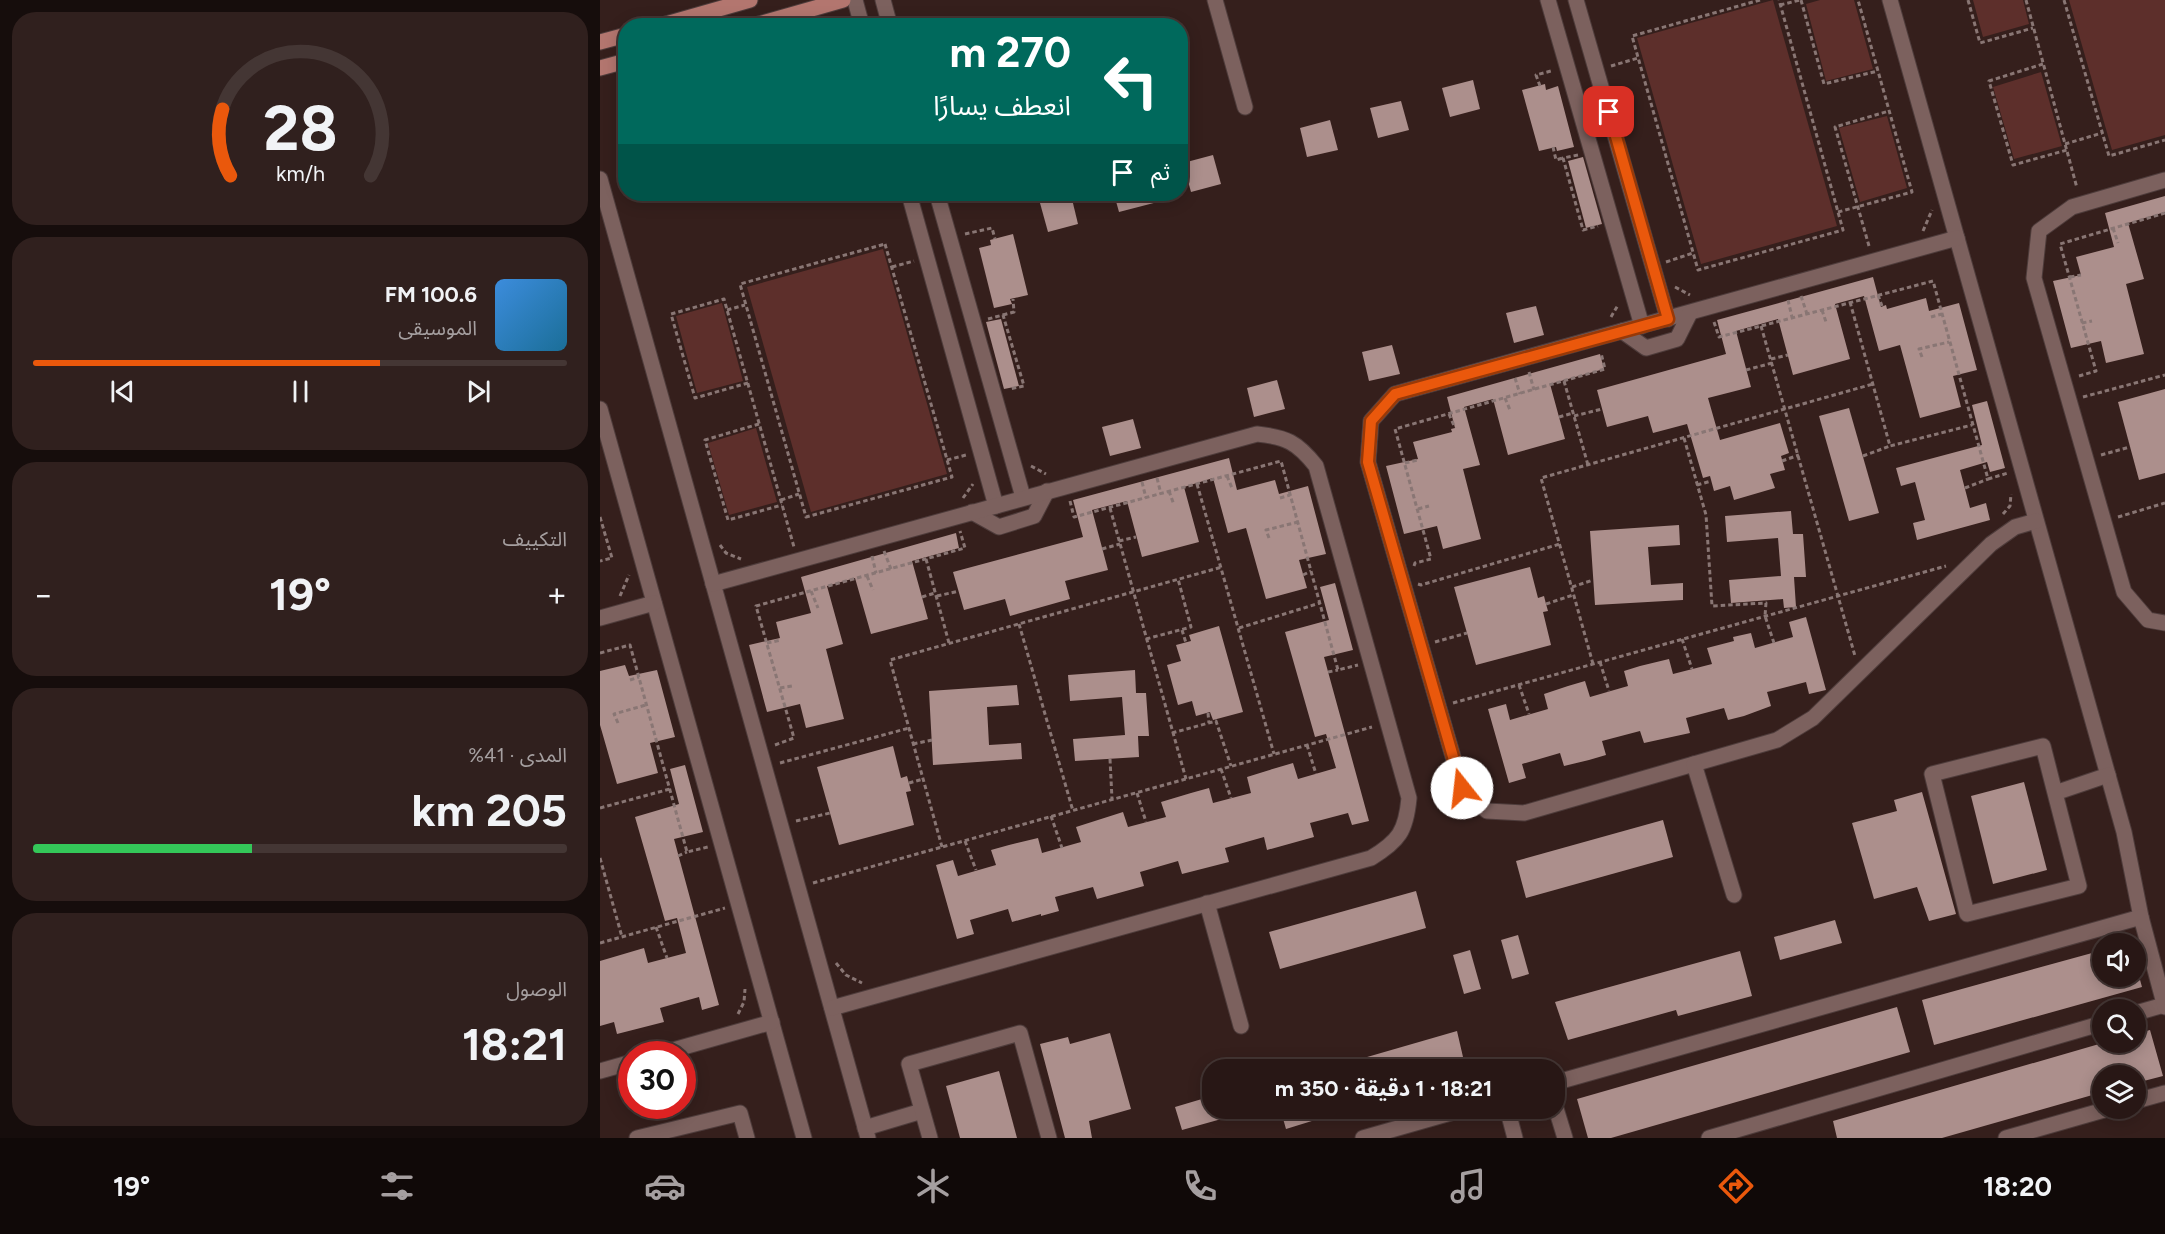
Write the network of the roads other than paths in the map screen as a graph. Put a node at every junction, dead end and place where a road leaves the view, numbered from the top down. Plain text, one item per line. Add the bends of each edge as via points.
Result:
1 (750, 0) edge
2 (843, 0) edge
3 (855, 0) edge
4 (883, 0) edge
5 (1215, 0) edge
6 (1548, 0) edge
7 (1576, 0) edge
8 (1890, 0) edge
9 (687, 18) edge
10 (780, 18) edge
11 (860, 18) edge
12 (888, 18) edge
13 (618, 37) edge
14 (600, 42) edge
15 (618, 63) edge
16 (1601, 67) junction
17 (600, 68) edge
18 (1564, 71) junction
19 (1245, 107) dead end
20 (600, 179) edge
21 (2165, 180) edge
22 (911, 201) edge
23 (939, 201) edge
24 (1957, 238) junction
25 (1690, 313) junction
26 (1668, 319) junction
27 (1642, 326) junction
28 (1622, 331) junction
29 (600, 409) edge
30 (1047, 491) junction
31 (1023, 498) junction
32 (996, 506) junction
33 (969, 519) junction
34 (2036, 521) junction
35 (713, 584) junction
36 (654, 603) junction
37 (600, 618) edge
38 (2165, 623) edge
39 (1694, 764) junction
40 (2108, 775) junction
41 (2055, 793) junction
42 (1734, 895) dead end
43 (1207, 903) junction
44 (2141, 917) junction
45 (2165, 1006) edge
46 (831, 1008) junction
47 (2146, 1011) edge
48 (772, 1022) junction
49 (1241, 1026) dead end
50 (2092, 1026) edge
51 (696, 1044) edge
52 (618, 1066) edge
53 (600, 1071) edge
54 (1565, 1080) edge
55 (2165, 1093) edge
56 (2146, 1098) edge
57 (922, 1111) junction
58 (2092, 1113) edge
59 (1430, 1119) edge
60 (1510, 1119) edge
61 (1559, 1119) edge
62 (866, 1133) edge
63 (638, 1138) edge
64 (747, 1138) edge
65 (804, 1138) edge
66 (930, 1138) edge
67 (1049, 1138) edge
68 (1364, 1138) edge
69 (1515, 1138) edge
70 (1565, 1138) edge
71 (1709, 1138) edge
72 (2006, 1138) edge

1 - 9 main road
2 - 10 main road
3 - 11 street
4 - 12 street
5 - 19 street
6 - 18 street
7 - 16 street
8 - 24 street
13 - 14 main road
15 - 17 main road
16 - 18 street
16 - 26 street
18 - 27 street
20 - 35 street
21 - 38 street via 2072,207 2039,231 2034,278 2124,592 2148,620
22 - 32 street
23 - 31 street
24 - 25 street
24 - 34 street
25 - 26 street
25 - 28 street via 1677,339 1646,348
26 - 27 street
27 - 28 street
28 - 39 street via 1395,394 1371,421 1368,462 1462,788 1488,811 1524,813
29 - 36 street
30 - 31 street
30 - 33 street via 1034,516 999,527
30 - 43 street via 1257,434 1281,436 1303,449 1316,466 1409,798 1407,823 1392,845 1371,858
31 - 32 street
32 - 33 street
33 - 35 street
34 - 39 street via 2015,527 1991,544 1813,718 1778,740
34 - 40 street
35 - 46 street
36 - 37 street
36 - 48 street
39 - 42 street
40 - 41 street
40 - 44 street
41 - 41 street via 2043,746 1932,774 1967,914 2079,886
43 - 46 street
43 - 49 street
44 - 45 street
44 - 54 street
45 - 47 street
46 - 62 street
48 - 51 street
48 - 65 street
50 - 71 street
52 - 53 street
55 - 56 street
57 - 62 street
57 - 66 street
57 - 67 street via 909,1064 1020,1033
58 - 72 street
59 - 68 street
60 - 69 street
61 - 70 street
63 - 64 street via 740,1113

